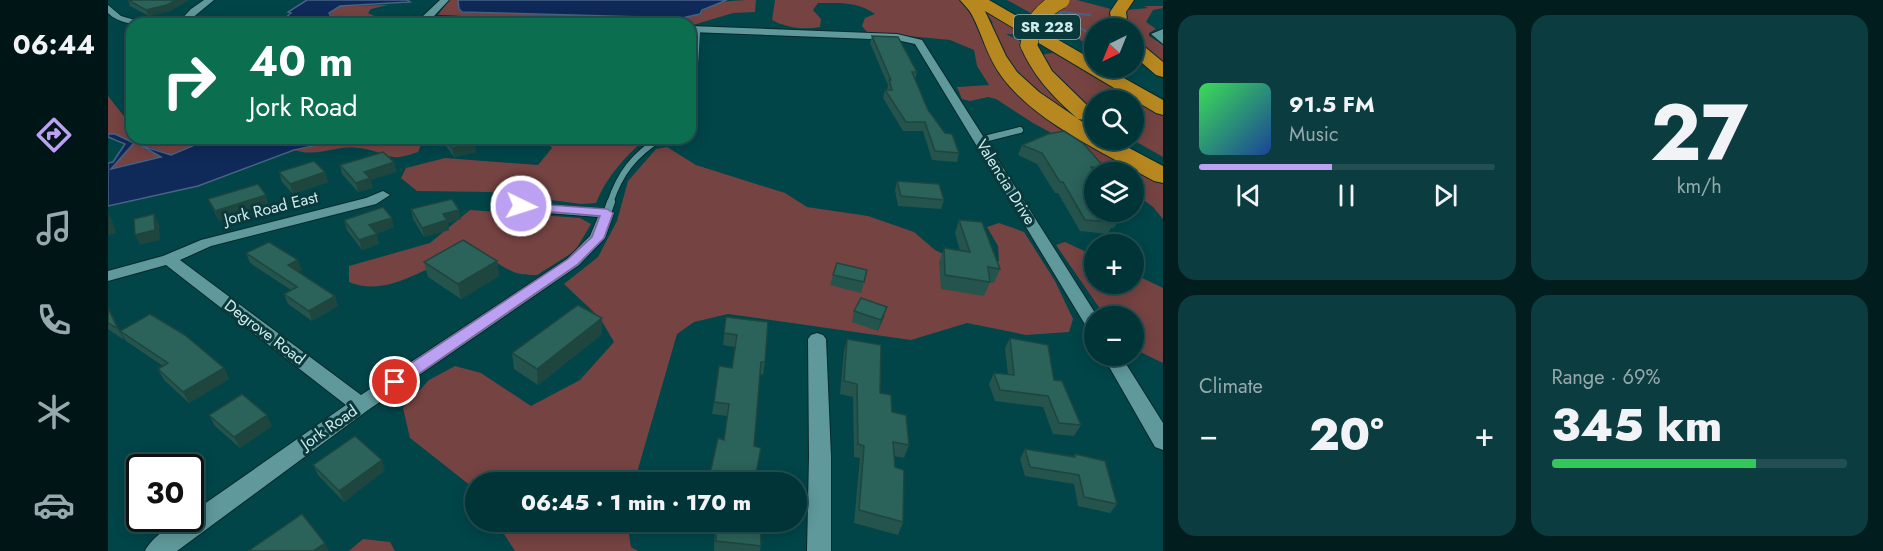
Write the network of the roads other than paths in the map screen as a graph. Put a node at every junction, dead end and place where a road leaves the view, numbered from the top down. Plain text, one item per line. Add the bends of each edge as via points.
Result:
1 (210, 0) edge
2 (445, 0) edge
3 (968, 0) edge
4 (978, 0) edge
5 (999, 0) edge
6 (1061, 0) edge
7 (1123, 4) edge
8 (108, 8) edge
9 (186, 18) edge
10 (426, 18) edge
11 (1118, 18) edge
12 (126, 20) edge
13 (696, 29) edge
14 (1084, 48) edge
15 (1144, 55) edge
16 (1163, 71) edge
17 (1137, 78) edge
18 (1163, 93) edge
19 (1163, 109) edge
20 (1084, 112) edge
21 (1020, 130) dead end
22 (1084, 131) edge
23 (980, 140) junction
24 (650, 144) edge
25 (1116, 150) edge
26 (1139, 150) edge
27 (1163, 164) edge
28 (1163, 176) edge
29 (383, 195) dead end
30 (499, 205) dead end
31 (607, 213) junction
32 (168, 260) junction
33 (108, 276) edge
34 (1084, 309) edge
35 (817, 339) dead end
36 (1118, 366) edge
37 (361, 405) junction
38 (1163, 441) edge
39 (157, 551) edge
40 (819, 551) edge

1 - 9 street
2 - 10 street
3 - 22 highway via 984,19 995,53 1011,76 1040,102
4 - 19 highway, SR 228
5 - 14 highway, SR 228
6 - 20 highway, bridge via 1038,16 1030,30 1029,45 1053,86
7 - 11 highway
8 - 12 street
13 - 23 street, Valencia Drive via 914,39
15 - 16 highway
17 - 18 highway
21 - 23 lane
23 - 34 street, Valencia Drive
24 - 31 lane via 640,149 621,174
25 - 28 highway
26 - 27 highway
29 - 32 street, Jork Road East via 206,243
30 - 31 street
31 - 37 street, Jork Road via 597,238 573,262
32 - 33 street, Jork Road East
32 - 37 street, Degrove Road
35 - 40 street
36 - 38 street
37 - 39 street, Jork Road

